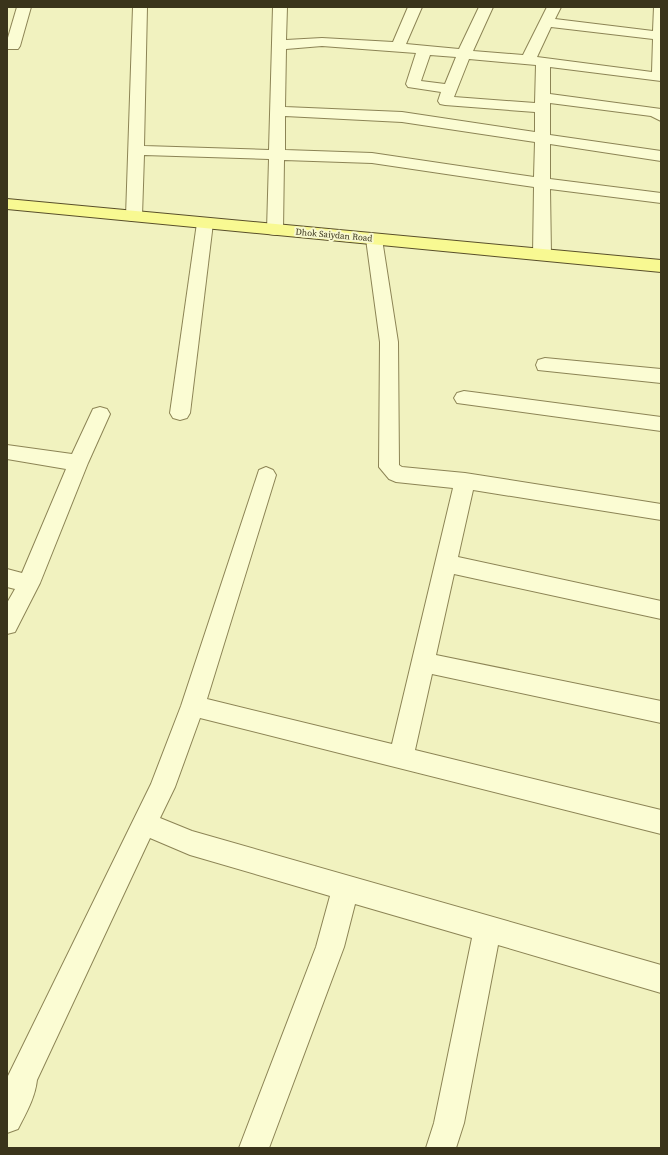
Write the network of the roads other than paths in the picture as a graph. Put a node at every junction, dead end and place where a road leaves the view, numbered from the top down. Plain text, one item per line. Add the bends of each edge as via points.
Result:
1 (24, 7) edge
2 (140, 7) edge
3 (280, 7) edge
4 (415, 7) edge
5 (486, 7) edge
6 (554, 7) edge
7 (661, 7) edge
8 (547, 22) junction
9 (660, 36) edge
10 (279, 45) junction
11 (7, 46) edge
12 (398, 47) junction
13 (424, 50) junction
14 (464, 54) junction
15 (528, 60) junction
16 (543, 62) junction
17 (660, 77) edge
18 (450, 89) junction
19 (543, 103) junction
20 (278, 111) junction
21 (661, 116) edge
22 (543, 137) junction
23 (136, 150) junction
24 (277, 154) junction
25 (661, 156) edge
26 (543, 183) junction
27 (661, 198) edge
28 (7, 204) edge
29 (134, 216) junction
30 (205, 223) junction
31 (276, 230) junction
32 (374, 239) junction
33 (542, 255) junction
34 (661, 266) edge
35 (545, 365) dead end
36 (661, 376) edge
37 (464, 398) dead end
38 (180, 413) dead end
39 (100, 414) dead end
40 (661, 424) edge
41 (7, 452) edge
42 (78, 463) junction
43 (266, 475) dead end
44 (465, 481) junction
45 (661, 512) edge
46 (446, 563) junction
47 (7, 578) edge
48 (29, 582) junction
49 (661, 610) edge
50 (7, 626) edge
51 (423, 662) junction
52 (193, 706) junction
53 (661, 712) edge
54 (401, 757) junction
55 (661, 822) edge
56 (144, 823) junction
57 (346, 888) junction
58 (487, 928) junction
59 (661, 979) edge
60 (15, 1074) edge
61 (7, 1118) edge
62 (254, 1148) edge
63 (441, 1148) edge

1 - 11 street via 13,46
2 - 23 street
3 - 10 street
4 - 12 street
5 - 14 street
6 - 8 street
7 - 9 street
8 - 9 street
8 - 15 street
9 - 17 street
10 - 12 street via 322,42
10 - 20 street
12 - 13 street
13 - 14 street
13 - 18 street via 413,84
14 - 15 street
14 - 18 street
15 - 16 street
16 - 17 street
16 - 19 street
18 - 19 street via 445,101
19 - 21 street via 655,112
19 - 22 street
20 - 22 street via 402,117
20 - 24 street
22 - 25 street
22 - 26 street
23 - 24 street
23 - 29 street
24 - 26 street via 372,158
24 - 31 street
26 - 27 street
26 - 33 street
28 - 29 main road, Dhok Saiydan Road
29 - 30 main road, Dhok Saiydan Road
30 - 31 main road, Dhok Saiydan Road
30 - 38 street
31 - 32 main road, Dhok Saiydan Road
32 - 33 main road, Dhok Saiydan Road
32 - 44 street via 389,342 389,467 396,474
33 - 34 main road, Dhok Saiydan Road
35 - 36 street
37 - 40 street
39 - 42 street
41 - 42 street
42 - 48 street
43 - 52 street
44 - 45 street
44 - 46 street
46 - 49 street
46 - 51 street
47 - 48 street
48 - 50 street
51 - 53 street
51 - 54 street
52 - 54 street
52 - 56 street via 162,787
54 - 55 street
56 - 57 street via 190,843
56 - 60 street
57 - 58 street
57 - 62 street via 330,947
58 - 59 street
58 - 63 street via 449,1123
60 - 61 street via 21,1091

